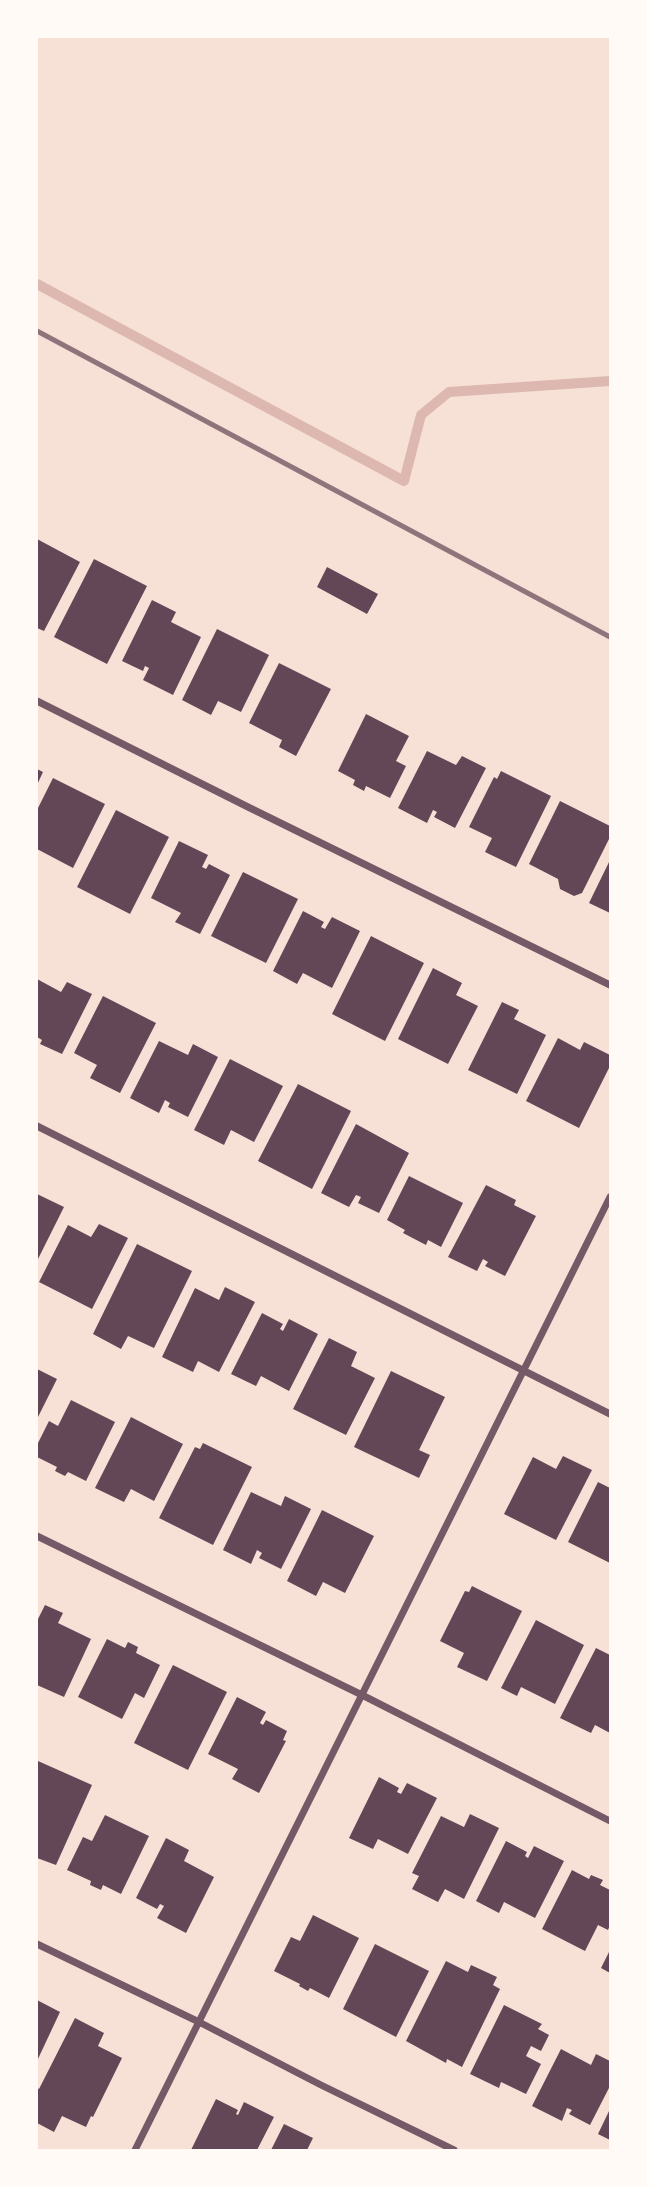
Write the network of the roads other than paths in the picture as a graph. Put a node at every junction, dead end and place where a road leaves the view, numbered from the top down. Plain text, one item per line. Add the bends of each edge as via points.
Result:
1 (37, 701) edge
2 (610, 985) edge
3 (37, 1126) edge
4 (610, 1197) edge
5 (524, 1371) junction
6 (610, 1414) edge
7 (37, 1536) edge
8 (362, 1695) junction
9 (610, 1821) edge
10 (37, 1944) edge
11 (199, 2022) junction
12 (135, 2150) edge
13 (454, 2150) edge

1 - 2 street
3 - 5 street
4 - 5 street
5 - 6 street
5 - 8 street
7 - 8 street
8 - 9 street
8 - 11 street
10 - 11 street
11 - 12 street
11 - 13 street

